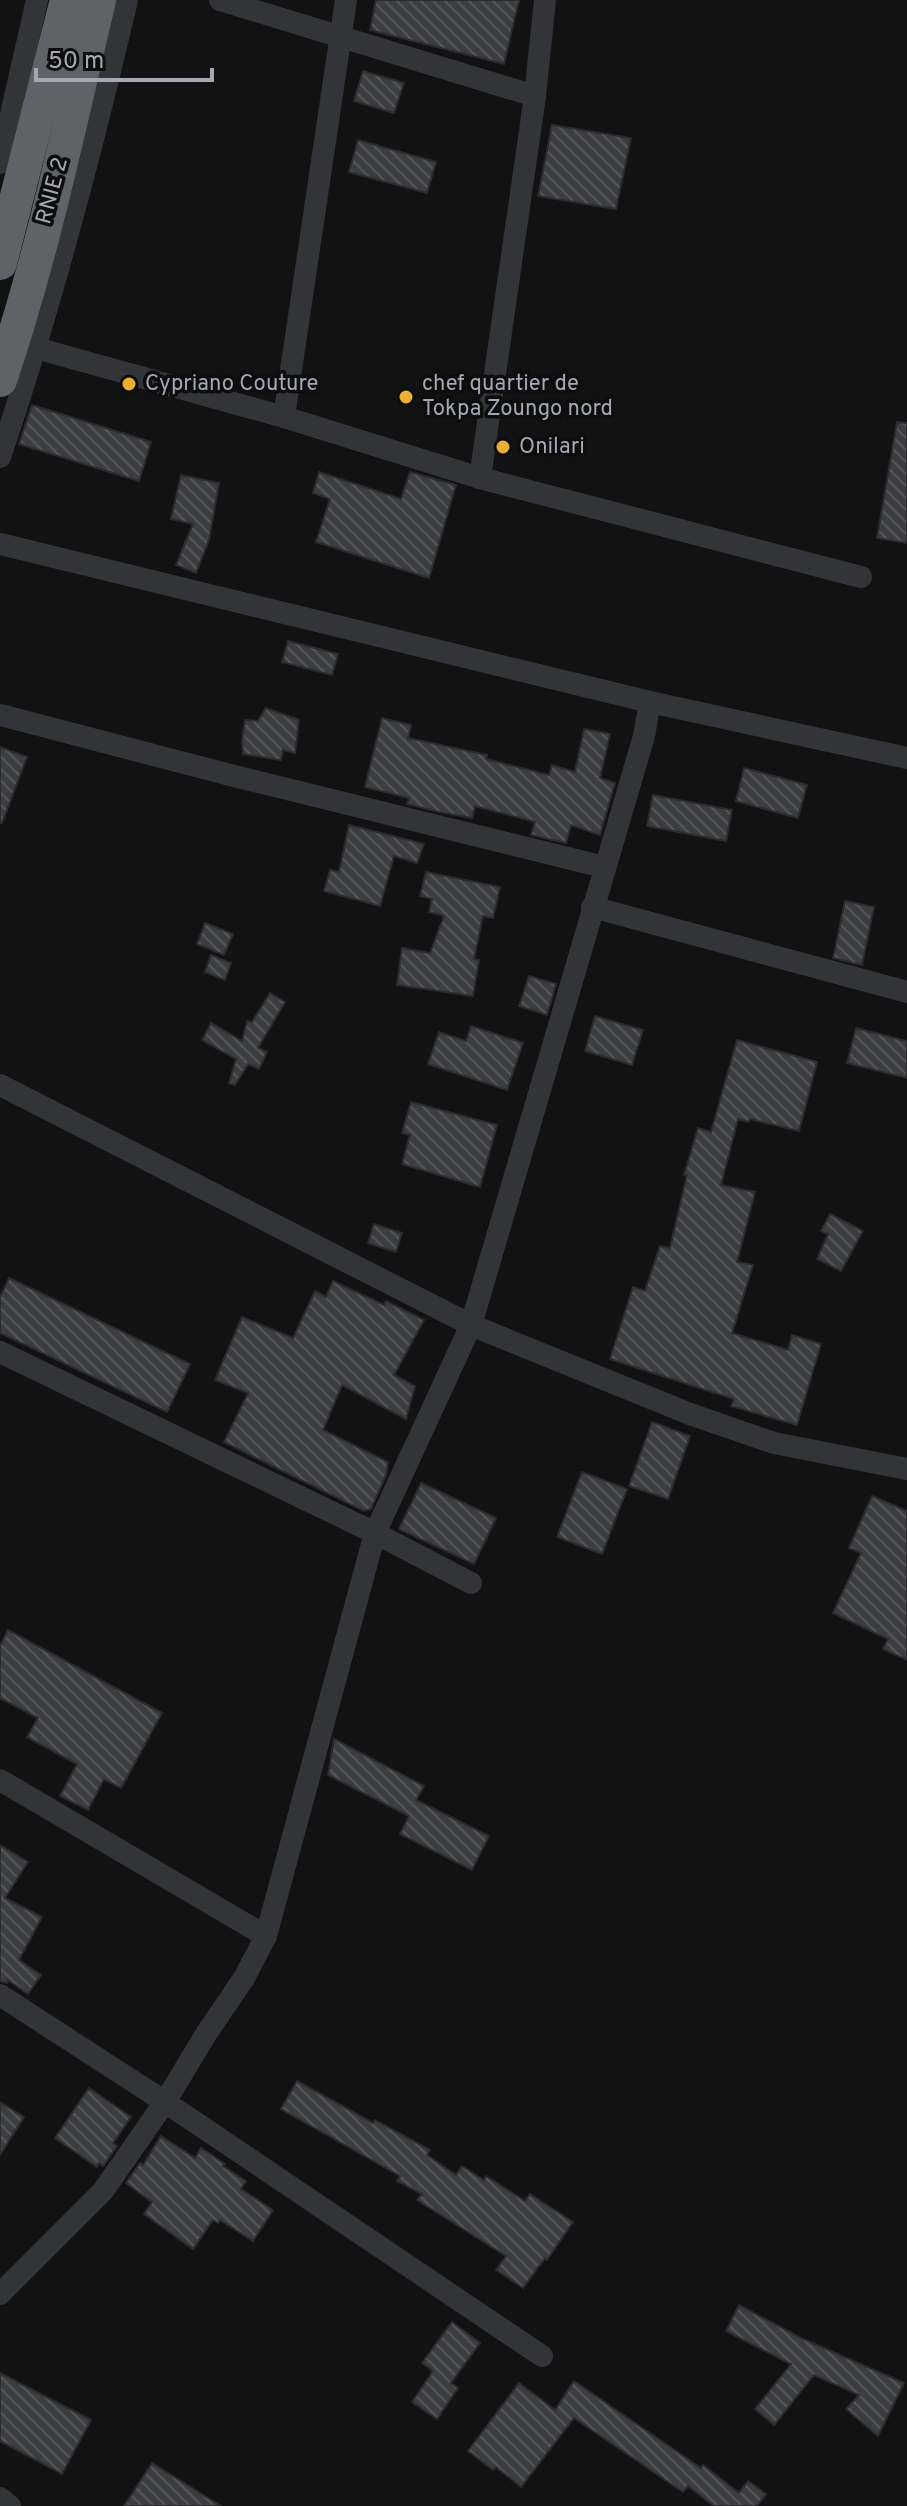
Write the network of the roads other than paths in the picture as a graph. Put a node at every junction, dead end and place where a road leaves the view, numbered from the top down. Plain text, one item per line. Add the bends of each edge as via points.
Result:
1 (37, 0) edge
2 (67, 0) edge
3 (99, 0) edge
4 (127, 0) edge
5 (220, 0) edge
6 (346, 0) edge
7 (545, 0) edge
8 (340, 37) junction
9 (535, 96) junction
10 (0, 163) edge
11 (0, 263) edge
12 (36, 348) junction
13 (0, 380) edge
14 (284, 417) junction
15 (0, 457) edge
16 (480, 478) junction
17 (0, 544) edge
18 (861, 577) dead end
19 (650, 702) junction
20 (0, 715) edge
21 (907, 758) edge
22 (604, 867) junction
23 (592, 907) junction
24 (907, 992) edge
25 (0, 1085) edge
26 (471, 1325) junction
27 (0, 1352) edge
28 (907, 1469) edge
29 (375, 1533) junction
30 (471, 1583) dead end
31 (0, 1780) edge
32 (266, 1936) junction
33 (0, 1995) edge
34 (165, 2102) junction
35 (0, 2294) edge
36 (542, 2356) dead end
37 (0, 2498) edge
38 (10, 2506) edge

1 - 10 street
2 - 11 highway, RNIE 2 / RNIE 2
3 - 13 highway, RNIE 2 / RNIE 2
4 - 12 street via 89,162
5 - 8 street
6 - 8 street
7 - 9 street
8 - 9 street
8 - 14 street
9 - 16 street
12 - 14 street
12 - 15 street
14 - 16 street
16 - 18 street
17 - 19 street
19 - 21 street
19 - 22 street
20 - 22 street
22 - 23 street
23 - 24 street
23 - 26 street
25 - 26 street
26 - 28 street via 774,1443
26 - 29 street
27 - 29 street
29 - 30 street
29 - 32 street
31 - 32 street
32 - 34 street
33 - 34 street
34 - 35 street via 103,2191
34 - 36 street
37 - 38 street

